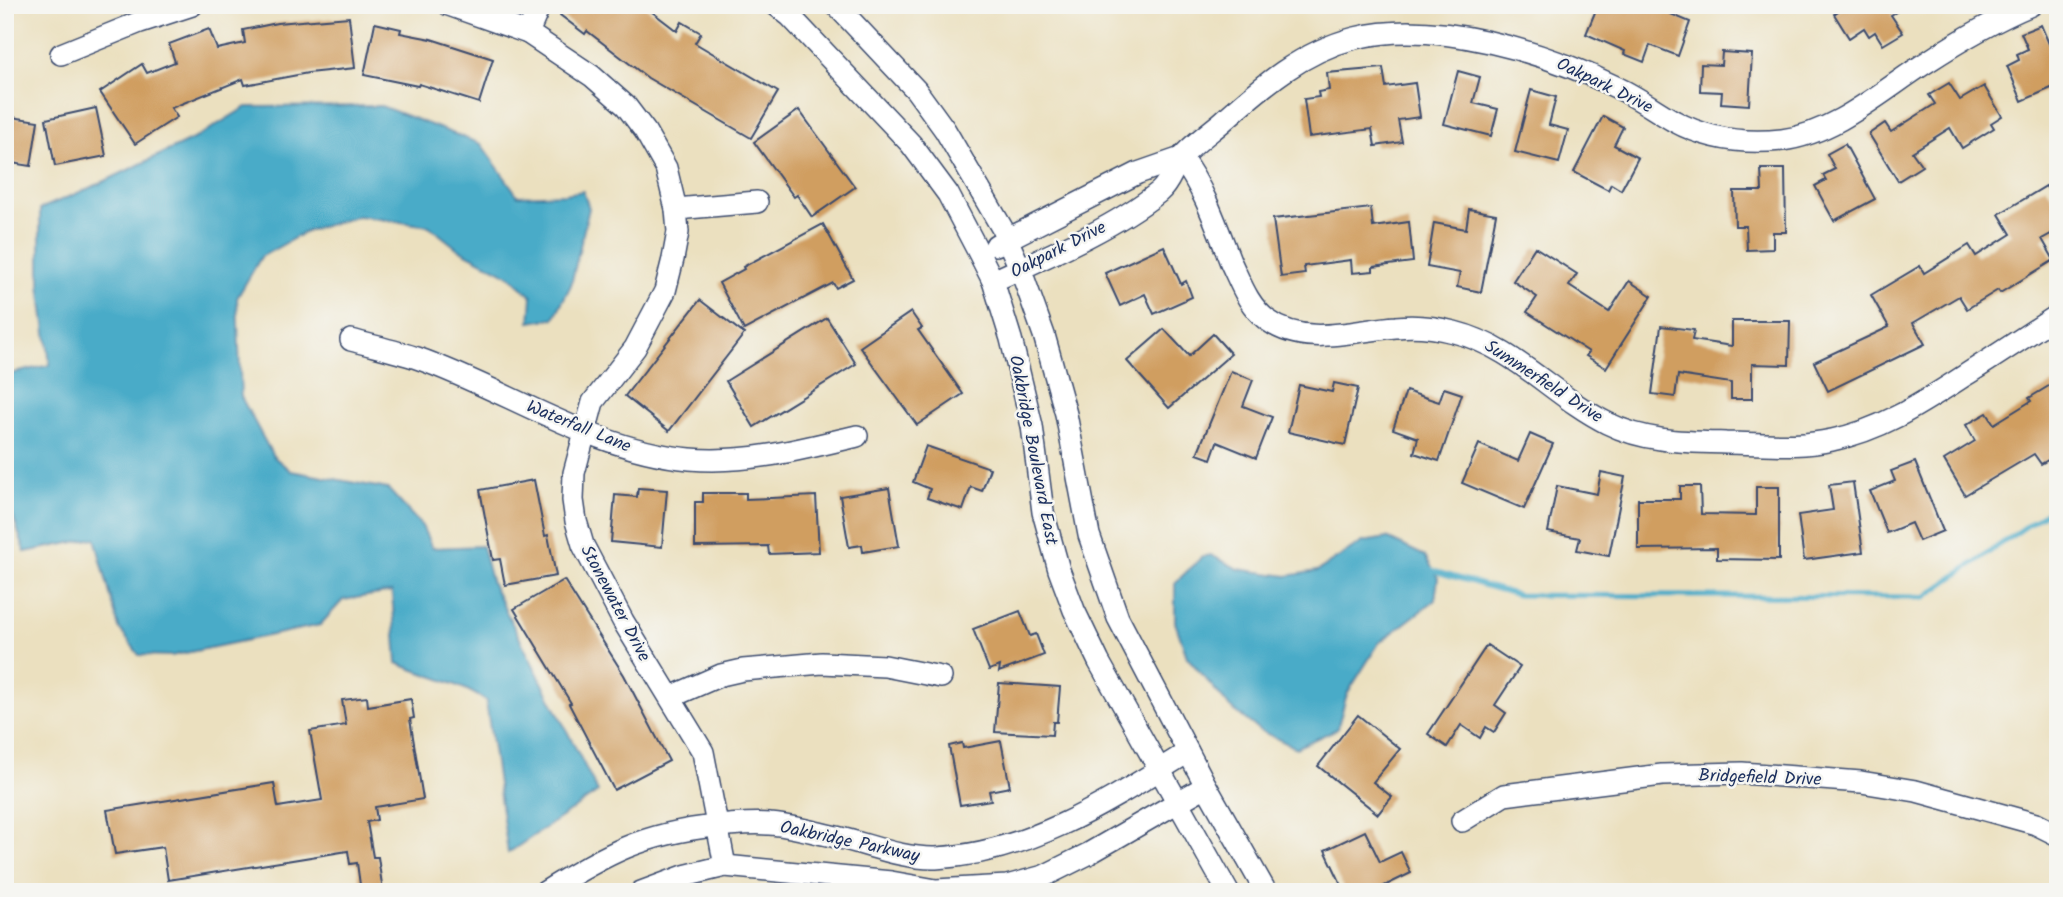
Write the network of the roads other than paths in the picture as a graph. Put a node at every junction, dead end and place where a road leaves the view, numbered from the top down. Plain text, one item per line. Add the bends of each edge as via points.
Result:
1 (192, 5) edge
2 (449, 5) edge
3 (540, 5) edge
4 (776, 5) edge
5 (836, 5) edge
6 (2031, 5) edge
7 (528, 33) junction
8 (61, 54) dead end
9 (1181, 158) junction
10 (1096, 195) junction
11 (757, 202) dead end
12 (676, 209) junction
13 (1115, 220) junction
14 (1007, 239) junction
15 (979, 253) junction
16 (1020, 268) junction
17 (993, 281) junction
18 (2058, 315) edge
19 (351, 340) dead end
20 (584, 430) junction
21 (857, 436) dead end
22 (941, 677) dead end
23 (671, 697) junction
24 (1188, 752) junction
25 (1159, 770) junction
26 (1206, 786) junction
27 (1177, 804) junction
28 (1462, 821) dead end
29 (718, 826) junction
30 (2058, 835) edge
31 (725, 866) junction
32 (545, 892) edge
33 (641, 892) edge
34 (1228, 892) edge
35 (1266, 892) edge

1 - 8 street
2 - 7 street, Stonewater Drive
3 - 7 street
4 - 15 street, Oakbridge Boulevard East via 911,144 948,194
5 - 14 street, Oakbridge Boulevard East via 916,90 945,130
6 - 9 street, Oakpark Drive via 1963,39 1832,123 1786,139 1730,141 1705,134 1591,75 1504,45 1450,36 1378,34 1315,51 1293,63
7 - 12 street, Stonewater Drive via 592,76 626,106 666,168
9 - 10 street, Oakpark Drive
9 - 13 street, Oakpark Drive via 1162,190
9 - 18 street, Summerfield Drive via 1200,190 1245,295 1276,326 1308,336 1397,327 1470,335 1524,364 1597,417 1646,437 1675,442 1802,444 1859,434 1916,407
10 - 13 street
10 - 14 street, Oakpark Drive
11 - 12 street
12 - 20 street, Stonewater Drive via 678,232 664,291 635,348 593,402
13 - 16 street, Oakpark Drive
14 - 15 street, Oakpark Drive
14 - 16 street, Oakbridge Boulevard East
15 - 17 street, Oakbridge Boulevard East
16 - 17 street, Oakpark Drive
16 - 24 street, Oakbridge Boulevard East via 1066,414 1089,535 1104,580 1118,618
17 - 25 street, Oakbridge Boulevard East via 1029,414 1043,512 1059,570 1086,637
19 - 20 street, Waterfall Lane via 417,358
20 - 21 street, Waterfall Lane via 617,445 691,459 765,457
20 - 23 street, Stonewater Drive via 573,500 583,545
22 - 23 street via 874,665 809,664 732,672
23 - 29 street, Stonewater Drive via 703,752
24 - 25 street, Oakbridge Parkway
24 - 26 street, Oakbridge Boulevard East
25 - 27 street, Oakbridge Boulevard East
25 - 29 street, Oakbridge Parkway via 1057,828 963,855 933,858 888,852 770,824
26 - 27 street, Oakbridge Parkway
26 - 35 street, Oakbridge Boulevard East
27 - 31 street, Oakbridge Parkway via 1044,876 1007,886 936,890 891,881
27 - 34 street, Oakbridge Boulevard East
28 - 30 street, Bridgefield Drive via 1504,795 1662,775 1742,773 1916,791 2036,824
29 - 31 street, Stonewater Drive
29 - 32 street, Oakbridge Parkway via 642,840
31 - 33 street, Oakbridge Parkway

